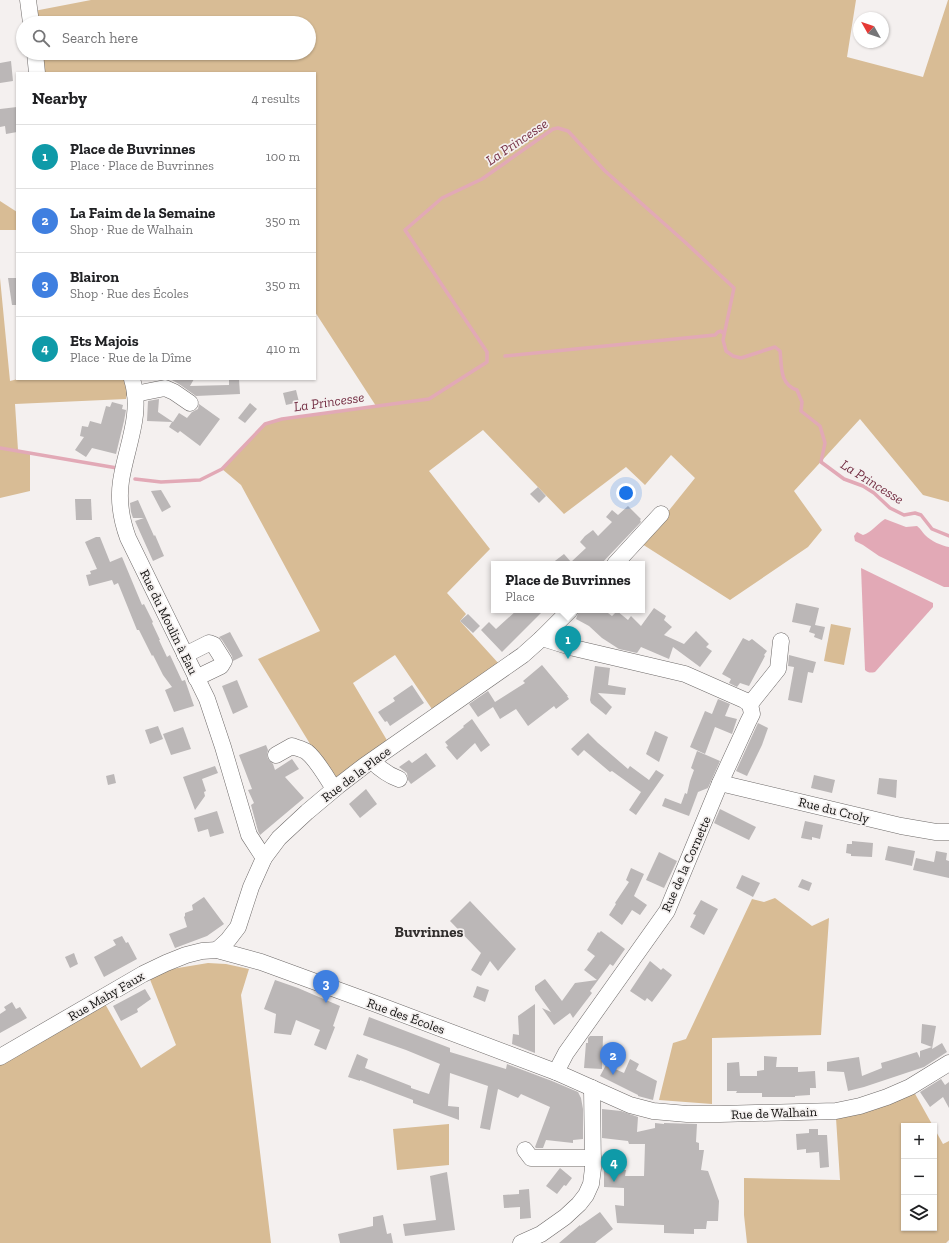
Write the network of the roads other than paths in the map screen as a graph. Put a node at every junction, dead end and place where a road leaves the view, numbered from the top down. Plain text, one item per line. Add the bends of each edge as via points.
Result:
1 (28, 0) edge
2 (30, 16) edge
3 (36, 60) edge
4 (37, 72) edge
5 (134, 387) edge
6 (190, 403) dead end
7 (661, 514) dead end
8 (618, 561) edge
9 (567, 613) edge
10 (542, 638) junction
11 (781, 641) dead end
12 (185, 655) junction
13 (196, 678) junction
14 (750, 704) junction
15 (276, 755) dead end
16 (372, 760) junction
17 (399, 779) dead end
18 (720, 782) junction
19 (334, 789) junction
20 (949, 832) edge
21 (264, 858) junction
22 (217, 950) junction
23 (0, 1057) edge
24 (949, 1063) edge
25 (556, 1072) junction
26 (592, 1088) junction
27 (525, 1150) dead end
28 (593, 1158) junction
29 (520, 1243) edge

1 - 2 street
3 - 4 street
5 - 6 street via 165,388
5 - 12 street, Rue du Moulin à Eau via 136,412 121,481 122,521
7 - 8 street
9 - 10 street, Rue de la Place
10 - 14 street via 685,674
10 - 16 street, Rue de la Place via 523,655
11 - 14 street via 778,669
12 - 13 street, Rue du Moulin à Eau
12 - 13 street via 209,643 214,645 224,661 221,666
13 - 21 street, Rue du Moulin à Eau via 207,699 249,834
14 - 18 street, Rue de la Cornette via 752,714
15 - 19 street via 292,746 300,748 308,753
16 - 17 street via 388,775
16 - 19 street, Rue de la Place
18 - 20 street, Rue du Croly via 901,826
18 - 25 street, Rue de la Cornette via 667,910 573,1043
19 - 21 street, Rue de la Place via 279,838
21 - 22 street, Rue de la Place via 238,927
22 - 23 street, Rue Mahy Faux via 186,955 154,968
22 - 25 street, Rue des Écoles via 261,962
24 - 26 street, Rue de Walhain via 910,1087 887,1097 836,1111 687,1114 653,1111 630,1105
25 - 26 street, Rue des Écoles
26 - 28 street
27 - 28 street via 531,1158
28 - 29 street via 591,1184 579,1204 541,1234

